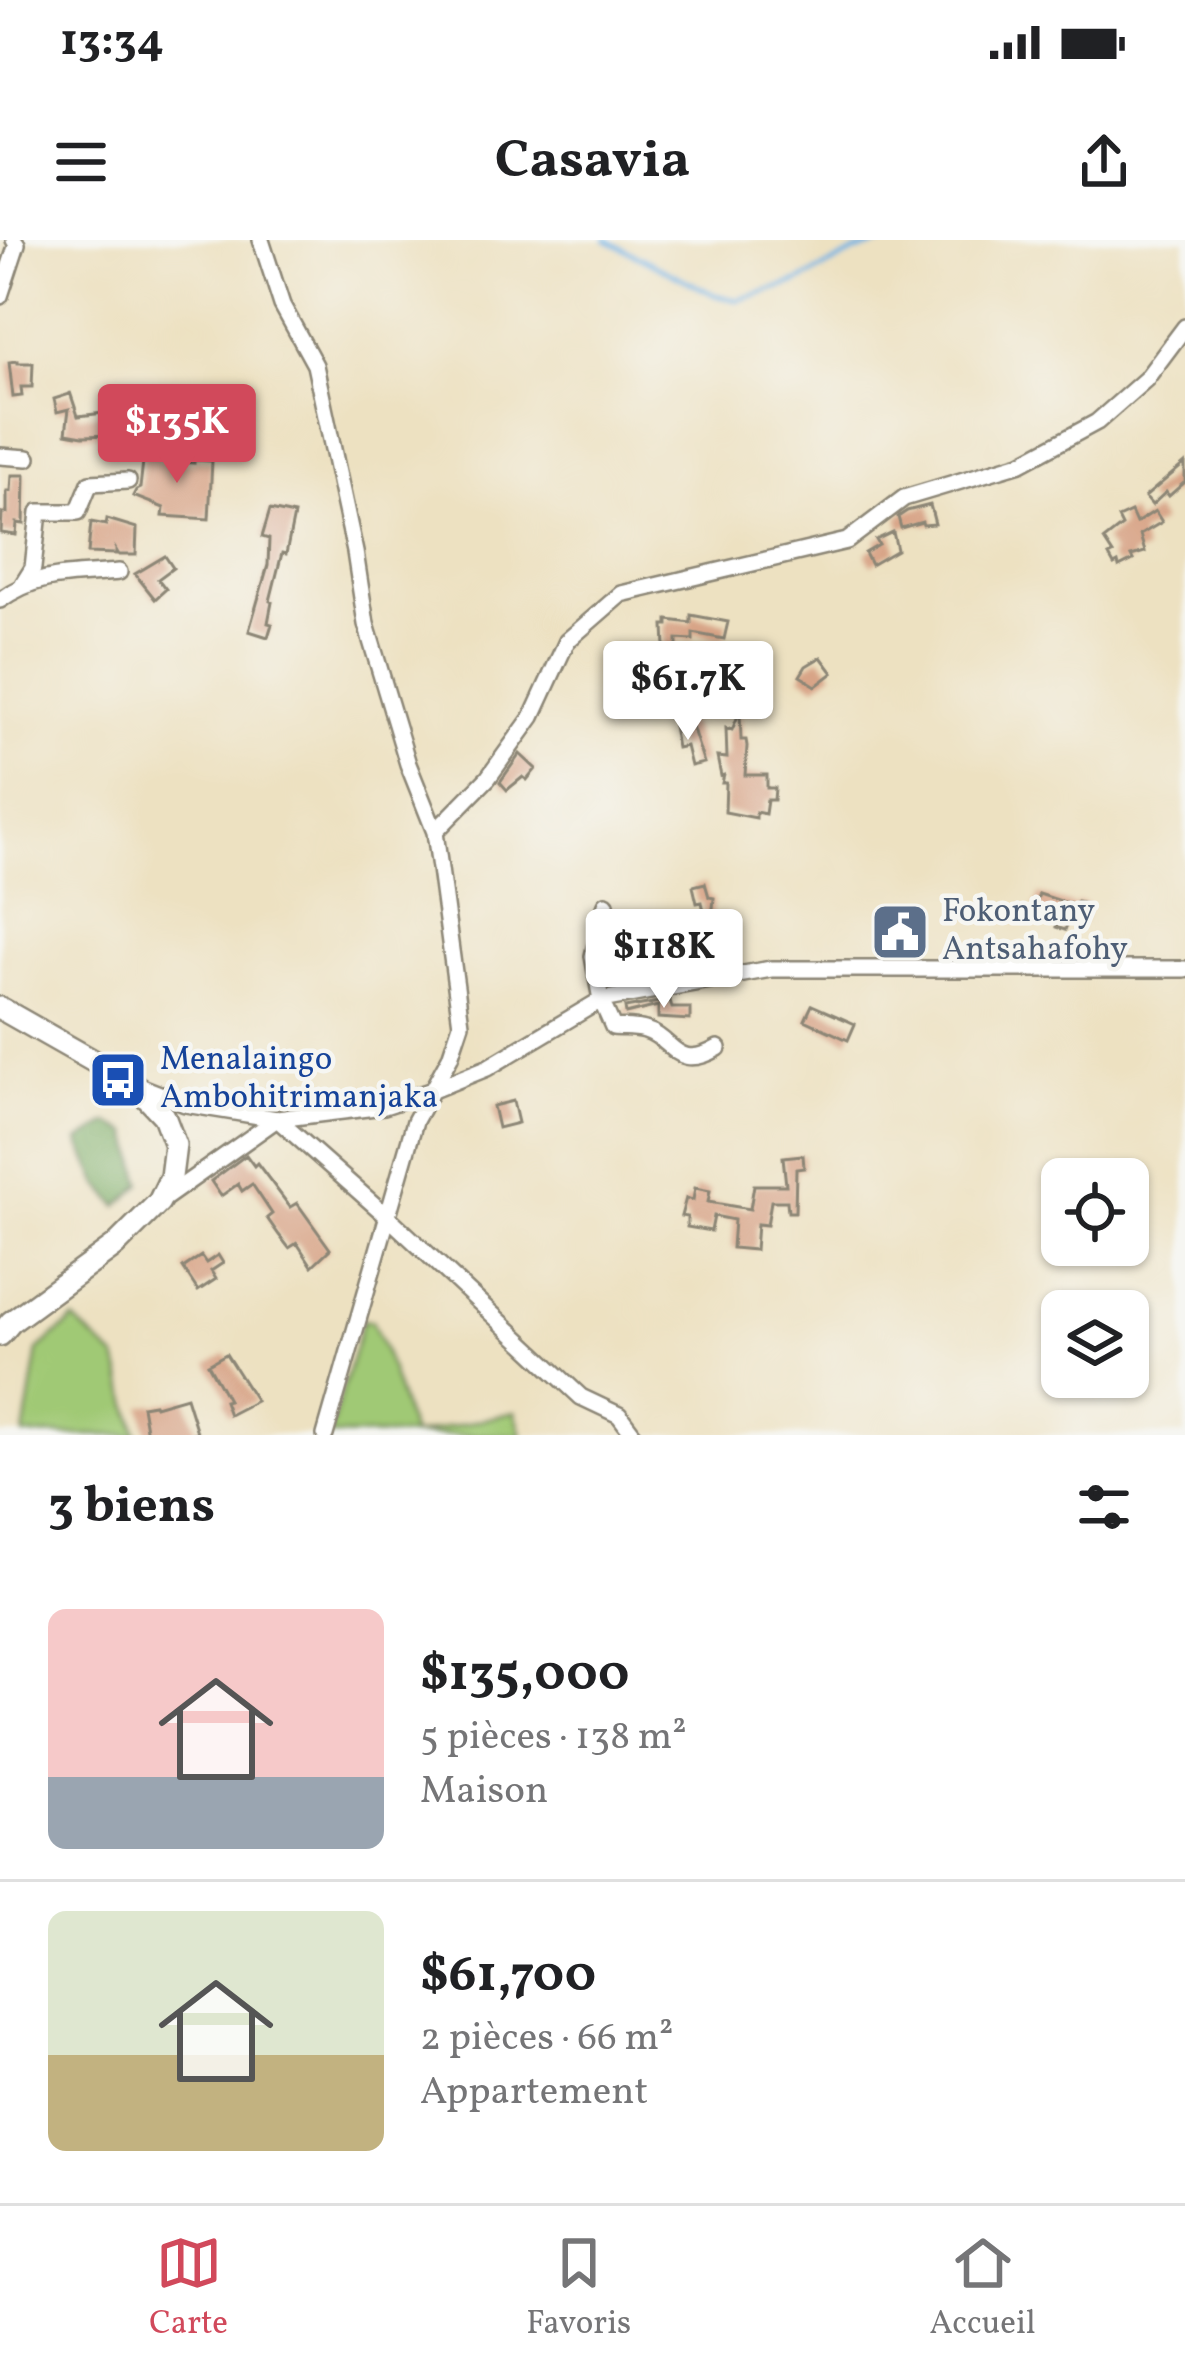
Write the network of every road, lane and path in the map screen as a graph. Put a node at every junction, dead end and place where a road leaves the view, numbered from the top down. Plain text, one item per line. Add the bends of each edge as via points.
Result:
1 (14, 240) edge
2 (261, 240) edge
3 (0, 296) edge
4 (1185, 327) edge
5 (0, 456) edge
6 (28, 458) dead end
7 (128, 481) dead end
8 (119, 572) dead end
9 (23, 584) junction
10 (0, 600) edge
11 (435, 832) junction
12 (606, 904) dead end
13 (1185, 969) edge
14 (601, 1000) junction
15 (0, 1008) edge
16 (718, 1048) dead end
17 (134, 1084) junction
18 (430, 1091) junction
19 (277, 1119) junction
20 (159, 1202) junction
21 (388, 1217) junction
22 (0, 1335) edge
23 (325, 1435) edge
24 (634, 1435) edge

1 - 3 street
2 - 11 street via 282,305 315,365 366,624
4 - 11 street via 1146,379 1097,422 1021,463 904,498 847,541 621,594 567,641 532,717
5 - 6 street
7 - 9 street via 90,483 78,512 39,512 33,568
8 - 9 street
9 - 10 street
11 - 18 street via 461,1024
12 - 14 street via 592,956
13 - 14 street via 771,969
14 - 16 street via 613,1027 649,1030 685,1055
14 - 18 street via 487,1068
15 - 17 street
17 - 19 street via 185,1104
17 - 20 street via 164,1116 175,1145
18 - 19 street via 384,1106
18 - 21 street
19 - 20 street
19 - 21 street
20 - 22 street
21 - 23 street
21 - 24 street via 556,1375 619,1415

